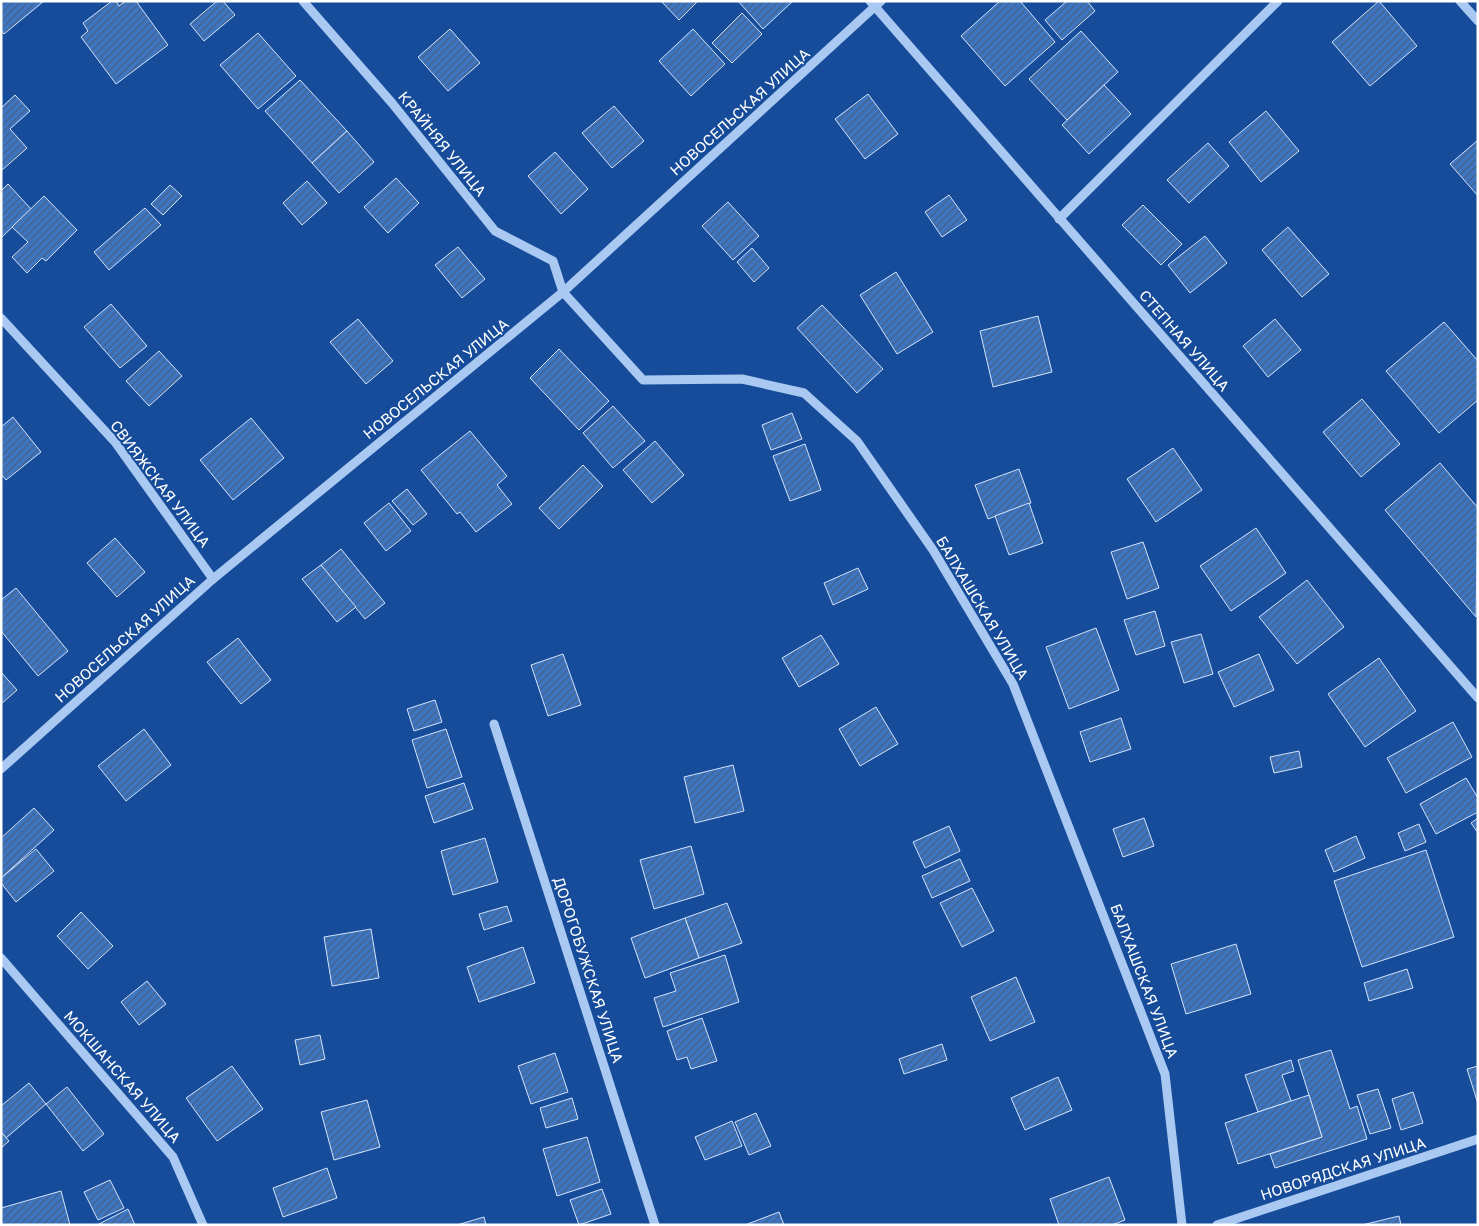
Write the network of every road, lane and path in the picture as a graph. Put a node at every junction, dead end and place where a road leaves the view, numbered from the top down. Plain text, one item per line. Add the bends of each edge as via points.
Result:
1 (303, 1) edge
2 (1278, 1) edge
3 (1460, 1) edge
4 (875, 3) edge
5 (1478, 21) edge
6 (1059, 219) junction
7 (563, 292) junction
8 (1, 318) edge
9 (213, 579) junction
10 (1478, 698) edge
11 (494, 724) dead end
12 (1, 770) edge
13 (1, 958) edge
14 (1478, 1140) edge
15 (203, 1225) edge
16 (655, 1225) edge
17 (1182, 1225) edge
18 (1217, 1225) edge

1 - 7 street, КРАЙНЯЯ УЛИЦА via 392,104 494,231 553,261
2 - 6 street
3 - 5 street
4 - 6 street, СТЕПНАЯ УЛИЦА
4 - 7 street, НОВОСЕЛЬСКАЯ УЛИЦА
6 - 10 street, СТЕПНАЯ УЛИЦА
7 - 9 street, НОВОСЕЛЬСКАЯ УЛИЦА
7 - 17 street, БАЛХАШСКАЯ УЛИЦА via 643,380 742,379 804,393 857,441 932,550 1013,684 1165,1074
8 - 9 street, СВИЯЖСКАЯ УЛИЦА via 115,442
9 - 12 street, НОВОСЕЛЬСКАЯ УЛИЦА
11 - 16 street, ДОРОГОБУЖСКАЯ УЛИЦА
13 - 15 street, МОКШАНСКАЯ УЛИЦА via 173,1156
14 - 18 street, НОВОРЯДСКАЯ УЛИЦА

